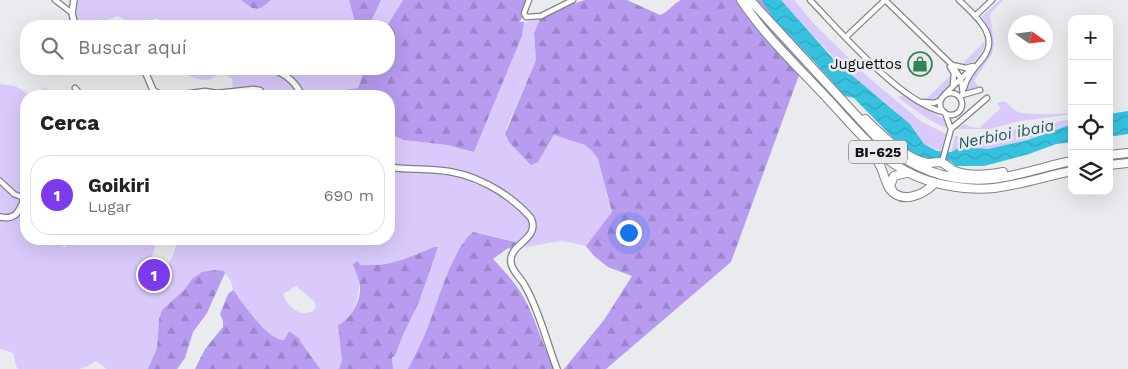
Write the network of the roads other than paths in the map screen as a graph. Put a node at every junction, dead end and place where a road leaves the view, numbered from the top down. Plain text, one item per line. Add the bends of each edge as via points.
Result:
1 (55, 0) edge
2 (74, 0) edge
3 (529, 0) edge
4 (572, 0) edge
5 (741, 0) edge
6 (750, 0) edge
7 (810, 0) edge
8 (885, 0) edge
9 (959, 0) edge
10 (992, 0) edge
11 (72, 13) junction
12 (974, 16) junction
13 (74, 20) edge
14 (846, 38) junction
15 (942, 56) junction
16 (979, 63) junction
17 (952, 65) junction
18 (146, 75) edge
19 (286, 75) edge
20 (960, 79) junction
21 (953, 86) junction
22 (152, 90) edge
23 (244, 90) edge
24 (260, 90) edge
25 (299, 90) edge
26 (980, 90) dead end
27 (962, 93) junction
28 (945, 95) junction
29 (988, 98) dead end
30 (843, 100) junction
31 (941, 100) junction
32 (919, 101) junction
33 (960, 111) junction
34 (944, 113) junction
35 (952, 127) junction
36 (856, 131) junction
37 (1128, 154) edge
38 (1113, 155) edge
39 (942, 162) junction
40 (1068, 162) edge
41 (1068, 162) edge
42 (1128, 163) edge
43 (1113, 165) edge
44 (395, 167) edge
45 (939, 172) dead end
46 (1068, 172) edge
47 (907, 173) junction
48 (0, 181) edge
49 (934, 184) dead end
50 (892, 192) junction
51 (20, 195) edge
52 (20, 211) edge
53 (0, 217) edge
54 (557, 369) edge

1 - 11 street
2 - 11 street
3 - 4 street via 524,13 526,17 541,16
5 - 36 main road, BI-625
6 - 30 main road, BI-625
7 - 14 street
8 - 14 street
8 - 15 street
9 - 12 street
10 - 12 street
11 - 13 street
12 - 16 street via 989,37 987,52
14 - 32 street via 884,76
15 - 17 street
15 - 21 street via 954,73
16 - 17 street via 970,68
16 - 20 street
16 - 27 street via 968,77
17 - 20 street
18 - 22 street
19 - 25 street
20 - 21 street
20 - 27 street
21 - 28 street
23 - 24 street
26 - 27 street
27 - 28 street
27 - 33 street
28 - 31 street
29 - 35 street
30 - 39 main road via 904,152 928,163
30 - 40 main road, BI-625 via 887,147 929,172 963,178 992,178
31 - 32 street
31 - 34 street
32 - 34 street
33 - 34 street via 951,116
33 - 35 street
34 - 35 street
35 - 39 street
36 - 47 main road, BI-625 via 881,155
36 - 50 main road via 880,164
37 - 38 main road
39 - 41 main road via 962,173 983,174
39 - 45 main road
42 - 43 main road
44 - 54 street via 438,170 491,185 531,218 532,232 513,252 510,261 525,284
46 - 47 main road, BI-625 via 980,189 926,181
47 - 50 main road via 894,176 890,186
48 - 51 street via 14,194
49 - 50 main road via 922,194 912,197
52 - 53 street via 14,217

